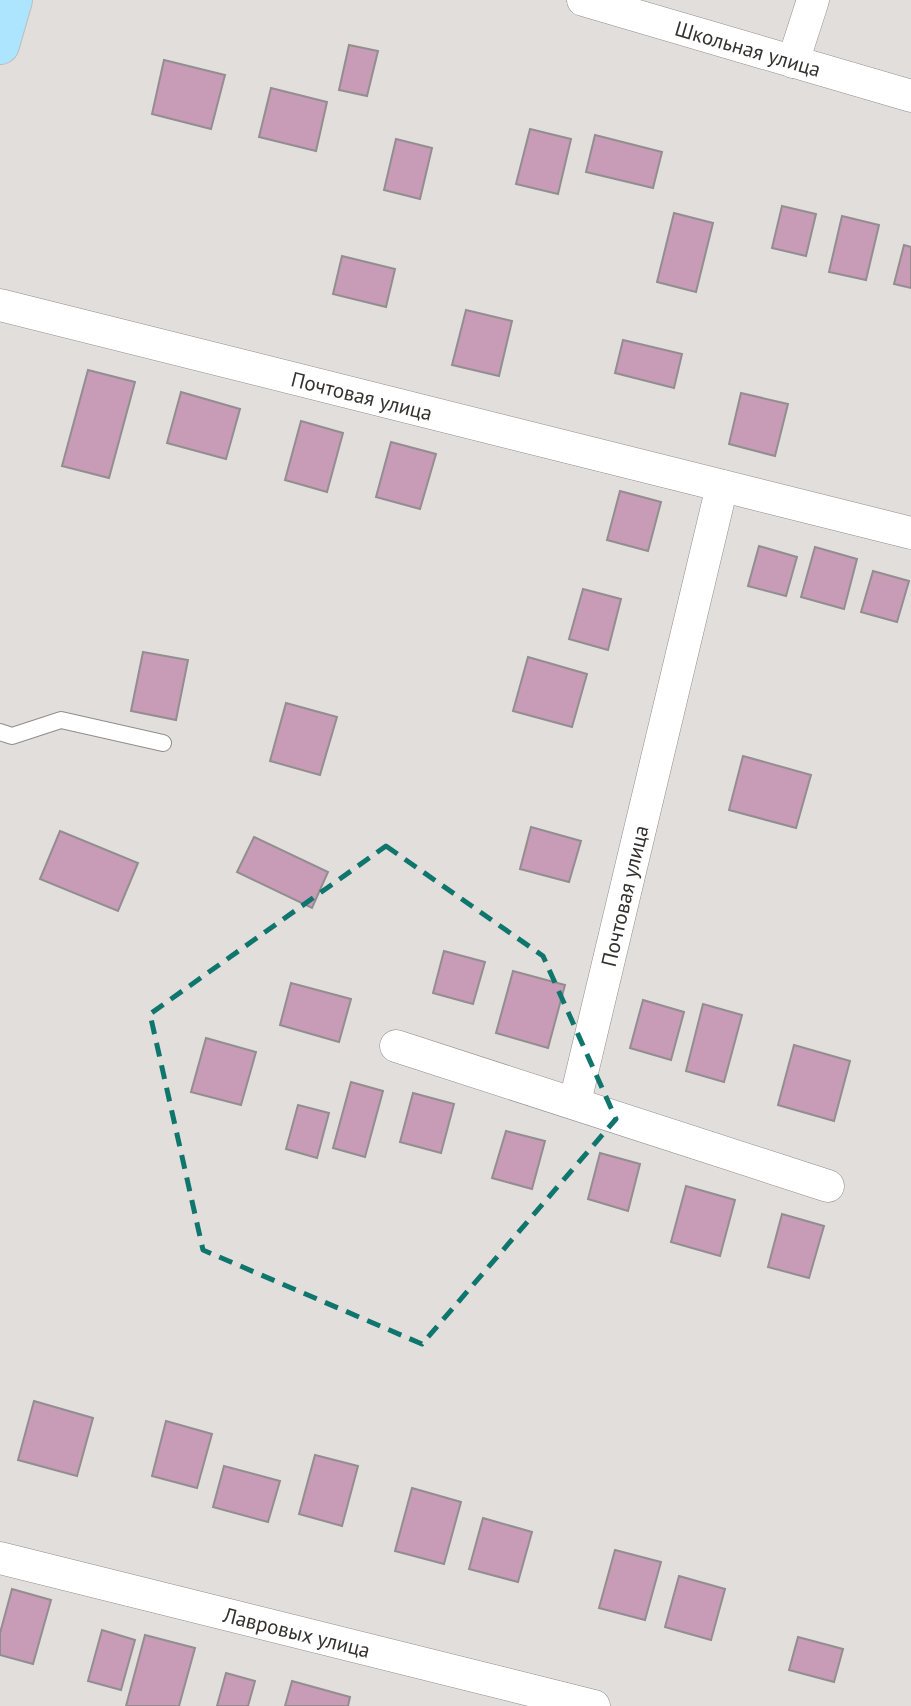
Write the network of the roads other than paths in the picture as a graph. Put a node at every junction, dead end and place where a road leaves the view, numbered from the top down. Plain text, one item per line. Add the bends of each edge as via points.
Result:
1 (13, 0) edge
2 (583, 0) edge
3 (813, 0) edge
4 (0, 44) edge
5 (793, 62) junction
6 (911, 96) edge
7 (0, 305) edge
8 (722, 486) junction
9 (911, 533) edge
10 (0, 732) edge
11 (163, 743) dead end
12 (397, 1046) dead end
13 (575, 1102) junction
14 (828, 1186) dead end
15 (0, 1558) edge
16 (594, 1706) edge

1 - 4 main road
2 - 5 street, Школьная улица
3 - 5 street
5 - 6 street, Школьная улица
7 - 8 street, Почтовая улица
8 - 9 street, Почтовая улица
8 - 13 street, Почтовая улица
10 - 11 lane via 12,736 61,720
12 - 13 street
13 - 14 street
15 - 16 street, Лавровых улица

